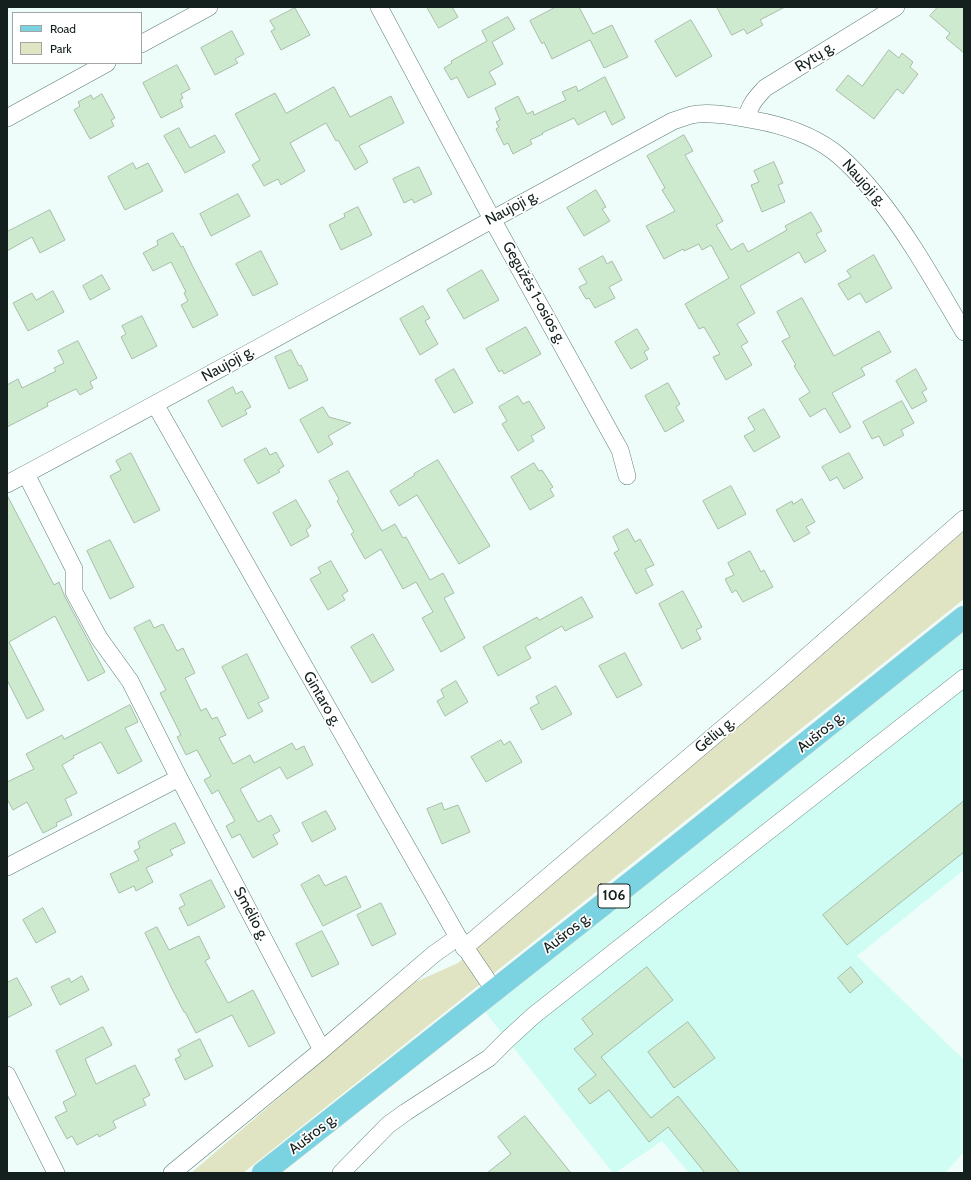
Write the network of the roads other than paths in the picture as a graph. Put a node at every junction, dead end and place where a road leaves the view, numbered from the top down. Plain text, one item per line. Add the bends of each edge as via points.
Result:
1 (209, 7) edge
2 (379, 7) edge
3 (896, 7) edge
4 (142, 43) edge
5 (105, 64) edge
6 (7, 118) edge
7 (747, 118) junction
8 (492, 219) junction
9 (964, 332) edge
10 (155, 404) junction
11 (26, 474) junction
12 (627, 476) dead end
13 (7, 484) edge
14 (964, 519) edge
15 (964, 618) edge
16 (964, 678) edge
17 (179, 778) junction
18 (7, 867) edge
19 (461, 943) junction
20 (494, 990) junction
21 (322, 1050) junction
22 (7, 1075) edge
23 (56, 1173) edge
24 (172, 1173) edge
25 (263, 1173) edge
26 (341, 1173) edge

1 - 4 street
2 - 8 street, Gegužės 1-osios g.
3 - 7 street, Rytų g. via 765,88 754,100
5 - 6 street
7 - 8 street, Naujoji g. via 711,114 692,115 673,121
7 - 9 street, Naujoji g. via 777,124 806,136 832,150 851,165 908,238
8 - 10 street, Naujoji g.
8 - 12 street, Gegužės 1-osios g. via 620,450
10 - 11 street, Naujoji g.
10 - 19 street, Gintaro g.
11 - 13 street, Naujoji g.
11 - 17 street, Smėlio g. via 74,569 74,592 99,638 130,681
14 - 19 street, Gėlių g. via 781,679
15 - 20 main road, Aušros g. / 106
16 - 26 street via 540,1012 489,1058 388,1125
17 - 18 street
17 - 21 street, Smėlio g.
19 - 20 street, Gintaro g.
19 - 21 street, Gėlių g. via 434,954
20 - 25 main road, Aušros g. / 106
21 - 24 street, Gėlių g.
22 - 23 street

